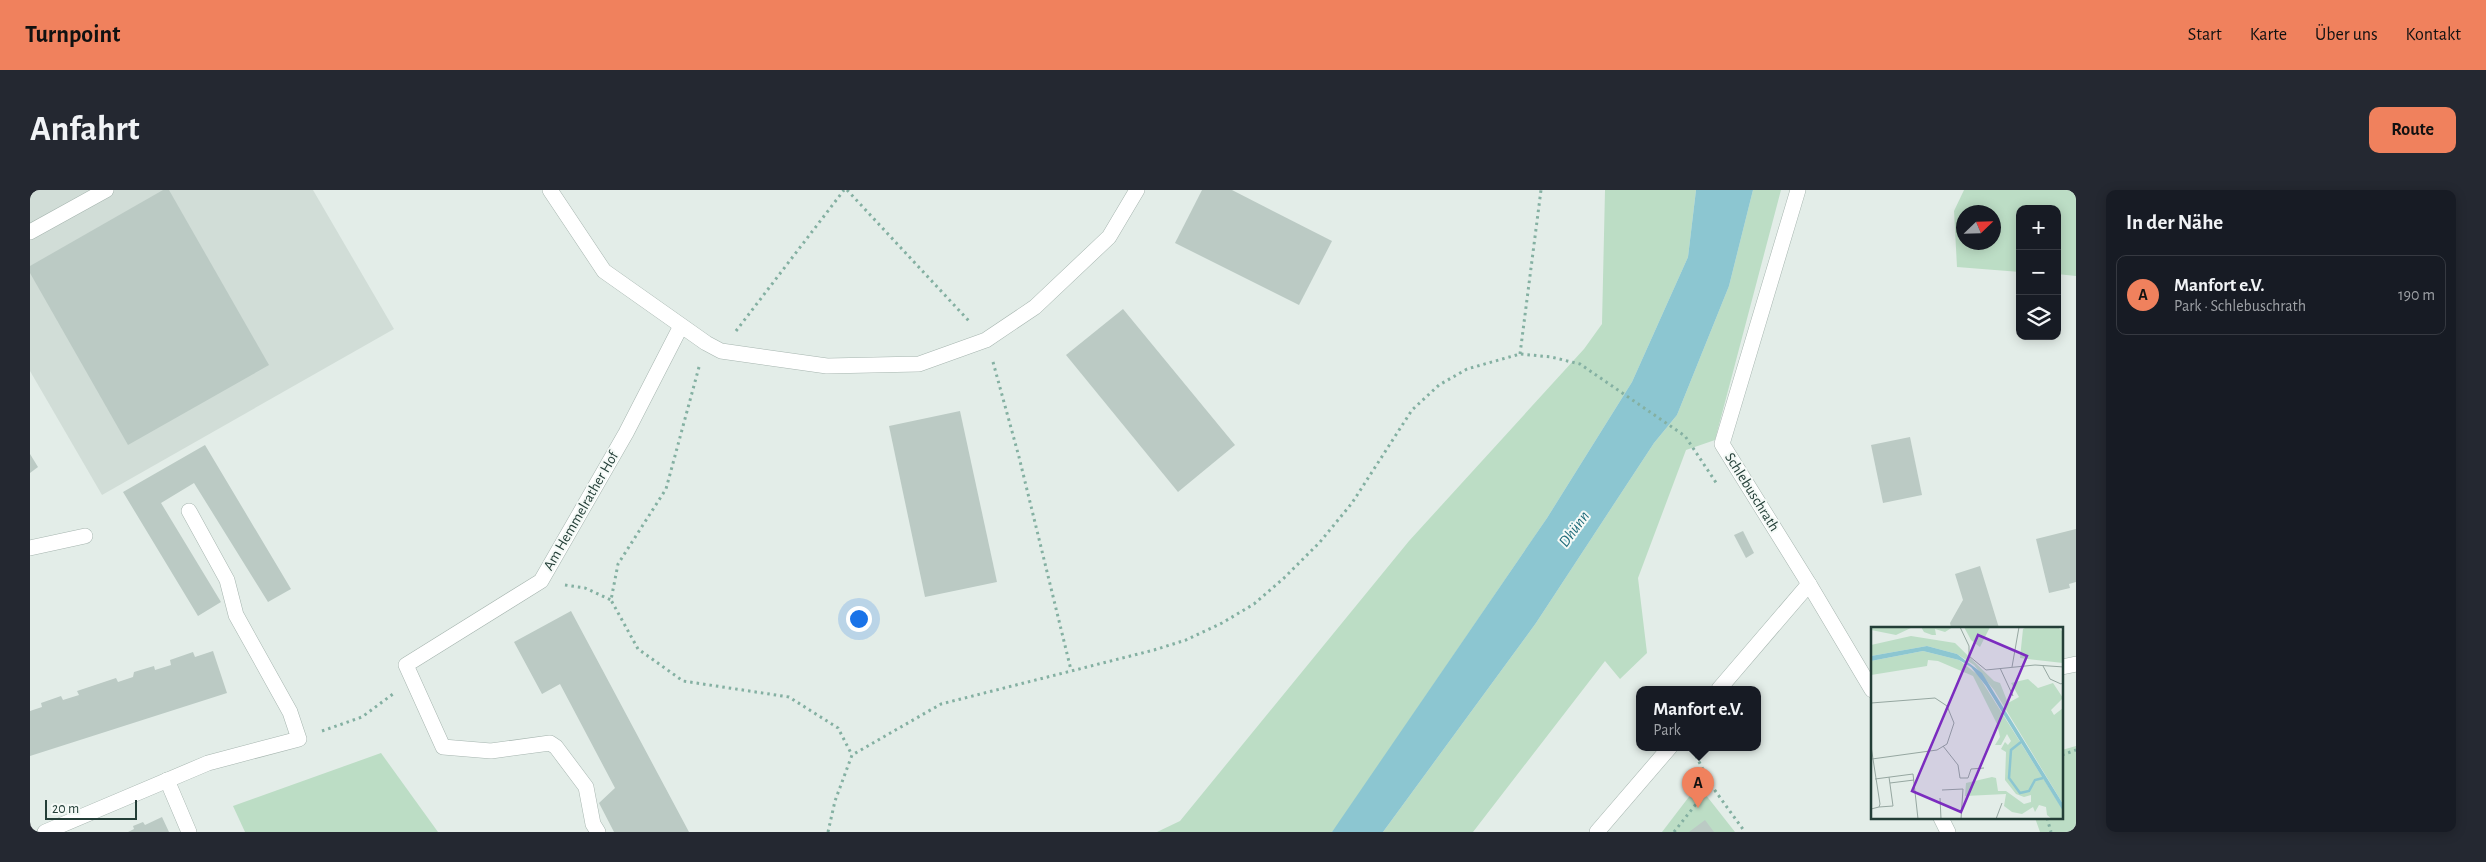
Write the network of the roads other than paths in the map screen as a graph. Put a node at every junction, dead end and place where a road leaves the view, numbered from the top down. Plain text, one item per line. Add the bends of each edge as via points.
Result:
1 (106, 190) edge
2 (550, 190) edge
3 (1137, 190) edge
4 (1797, 190) edge
5 (32, 227) edge
6 (680, 326) junction
7 (188, 511) dead end
8 (85, 536) dead end
9 (30, 548) edge
10 (1810, 584) junction
11 (1722, 686) edge
12 (1871, 688) edge
13 (1667, 751) edge
14 (167, 780) junction
15 (1942, 820) edge
16 (45, 832) edge
17 (189, 832) edge
18 (598, 832) edge
19 (1597, 832) edge
20 (1948, 832) edge

1 - 5 street
2 - 6 street via 604,271
3 - 6 street via 1109,237 1036,307 986,340 919,364 827,366 722,351
4 - 10 street, Schlebuschrath via 1722,444
6 - 18 street, Am Hemmelrather Hof via 626,433 540,581 406,665 443,747 491,750 550,743 556,746 586,787 593,824
7 - 14 street via 227,580 236,615 290,712 299,739 208,764
8 - 9 street
10 - 11 street
10 - 12 street, Schlebuschrath
13 - 19 street
14 - 16 street
14 - 17 street
15 - 20 street

